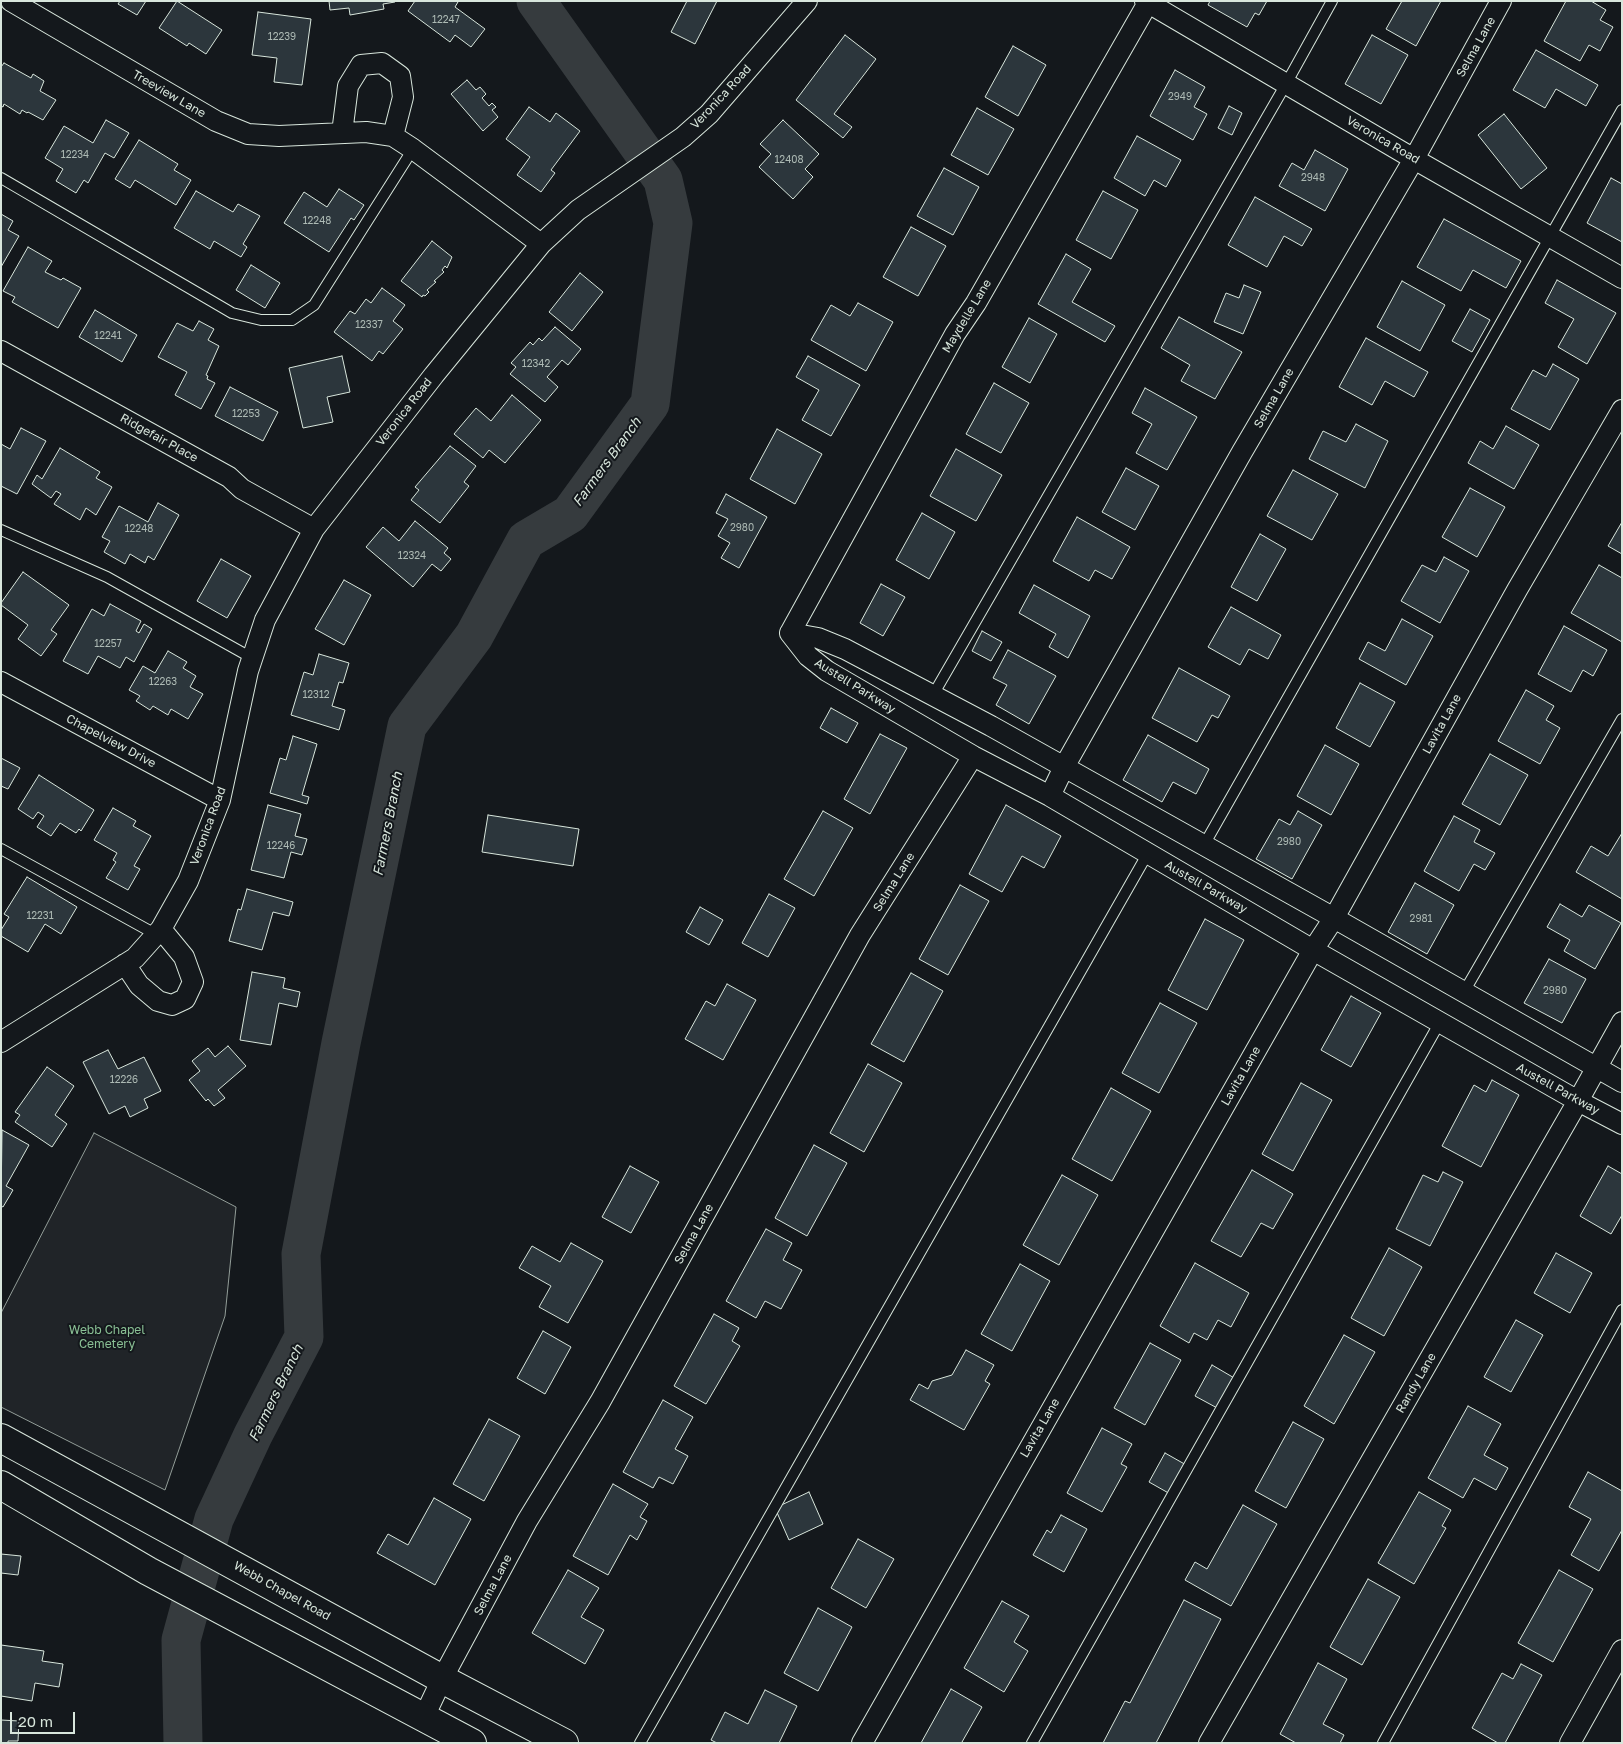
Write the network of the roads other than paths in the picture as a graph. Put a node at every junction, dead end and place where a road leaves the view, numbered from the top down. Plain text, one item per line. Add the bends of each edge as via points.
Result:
1 (11, 1) edge
2 (807, 1) edge
3 (1332, 1) edge
4 (1501, 1) edge
5 (1147, 2) edge
6 (1286, 84) junction
7 (1622, 110) edge
8 (342, 133) junction
9 (393, 136) junction
10 (413, 149) junction
11 (1414, 159) junction
12 (1, 178) edge
13 (1550, 236) junction
14 (541, 244) junction
15 (1622, 278) edge
16 (1, 351) edge
17 (1622, 410) edge
18 (314, 529) junction
19 (1, 530) edge
20 (790, 633) junction
21 (252, 658) junction
22 (1, 682) edge
23 (933, 695) junction
24 (1622, 719) edge
25 (973, 756) junction
26 (1064, 767) junction
27 (1050, 796) junction
28 (220, 800) junction
29 (1204, 845) junction
30 (1, 849) edge
31 (1148, 853) junction
32 (1334, 918) junction
33 (159, 932) junction
34 (1313, 950) junction
35 (125, 964) junction
36 (1464, 992) junction
37 (1440, 1022) junction
38 (1622, 1022) edge
39 (1, 1042) edge
40 (1596, 1067) junction
41 (1622, 1082) edge
42 (1578, 1102) junction
43 (1622, 1124) edge
44 (1622, 1310) edge
45 (1, 1438) edge
46 (1, 1485) edge
47 (1622, 1650) edge
48 (442, 1679) junction
49 (424, 1717) junction
50 (472, 1743) edge
51 (564, 1743) edge
52 (640, 1743) edge
53 (862, 1743) edge
54 (1032, 1743) edge
55 (1209, 1743) edge
56 (1384, 1743) edge
57 (1570, 1743) edge

1 - 8 street, Treeview Lane via 216,121 248,134
2 - 14 street, Veronica Road via 683,138 578,210
3 - 6 lane
4 - 11 street, Selma Lane
5 - 6 street, Veronica Road
5 - 20 street, Maydelle Lane via 981,295 955,334
6 - 11 street, Veronica Road
6 - 23 lane
7 - 13 lane
8 - 9 street, Treeview Lane
8 - 9 street via 348,86 360,65 382,63 400,76 403,97
9 - 10 street, Treeview Lane
10 - 12 lane via 314,305 292,320 261,320 232,313
10 - 14 street, Treeview Lane
11 - 13 street, Veronica Road
11 - 26 street, Selma Lane via 1242,452
13 - 15 street, Veronica Road
13 - 29 lane
14 - 18 street, Veronica Road
16 - 18 street, Ridgefair Place via 229,477 242,489
17 - 32 street, Lavita Lane via 1517,590
18 - 21 street, Veronica Road via 265,620
19 - 21 lane via 107,578
20 - 23 street, Austell Parkway via 818,638 845,648
20 - 25 street, Austell Parkway via 808,656 827,671
21 - 28 street, Veronica Road
22 - 28 street, Chapelview Drive
23 - 26 street, Austell Parkway
24 - 36 lane
25 - 27 street, Austell Parkway
25 - 48 street, Selma Lane via 860,936 600,1402 527,1521
26 - 27 street, Selma Lane
26 - 29 street, Austell Parkway
27 - 31 street, Austell Parkway
28 - 33 street, Veronica Road via 188,881
29 - 32 street, Austell Parkway
30 - 33 lane
31 - 34 street, Austell Parkway
31 - 52 lane
32 - 34 street, Lavita Lane
32 - 36 street, Austell Parkway
33 - 35 street, Veronica Road
33 - 35 street via 184,957 192,982 185,999 172,1005 158,1001 139,985
34 - 37 street, Austell Parkway
34 - 53 street, Lavita Lane
35 - 39 street, Veronica Road
36 - 40 street, Austell Parkway
37 - 42 street, Austell Parkway
37 - 54 lane
38 - 40 street, Randy Lane
40 - 41 street, Austell Parkway
40 - 42 street, Randy Lane
42 - 43 street, Austell Parkway
42 - 55 street, Randy Lane
44 - 56 lane
45 - 48 main road, Webb Chapel Road
46 - 49 main road via 148,1571
47 - 57 street
48 - 49 street, Selma Lane
48 - 51 main road, Webb Chapel Road
49 - 50 main road

